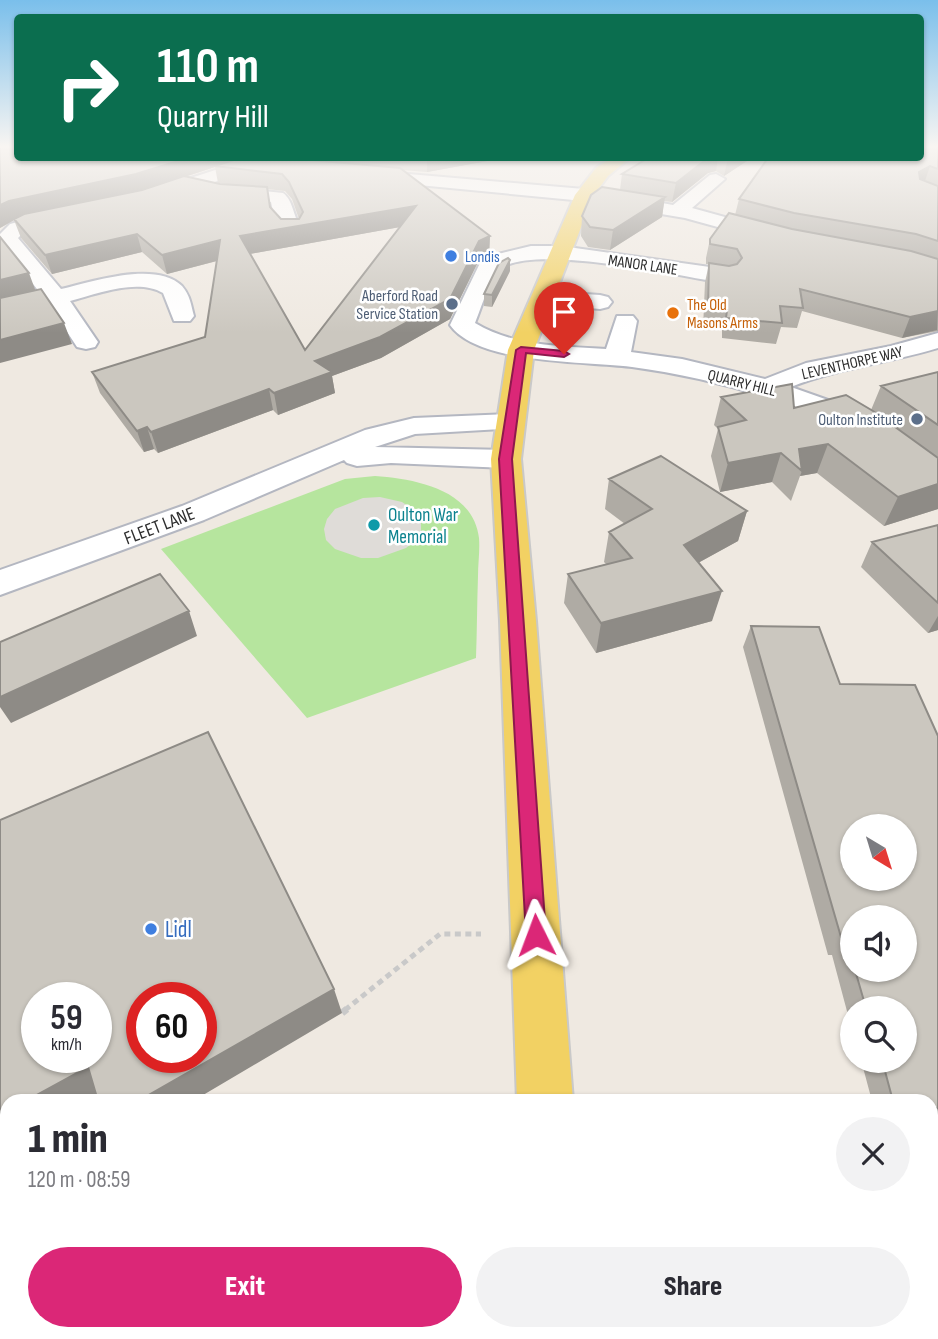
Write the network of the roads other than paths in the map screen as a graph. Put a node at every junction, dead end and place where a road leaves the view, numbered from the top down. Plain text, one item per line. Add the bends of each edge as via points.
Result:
1 (283, 208) edge
2 (579, 208) edge
3 (662, 208) edge
4 (680, 208) edge
5 (677, 211) junction
6 (83, 212) edge
7 (5, 230) edge
8 (293, 232) edge
9 (787, 240) edge
10 (561, 253) junction
11 (724, 276) edge
12 (56, 298) junction
13 (542, 298) junction
14 (600, 302) dead end
15 (0, 311) edge
16 (182, 316) dead end
17 (625, 321) dead end
18 (938, 340) edge
19 (86, 342) dead end
20 (521, 350) junction
21 (617, 358) junction
22 (767, 387) junction
23 (509, 422) junction
24 (506, 459) junction
25 (316, 460) junction
26 (936, 478) edge
27 (0, 583) edge
28 (545, 1094) edge

1 - 8 street via 286,225
2 - 10 main road
3 - 5 street
4 - 5 street
5 - 9 street
6 - 7 street
7 - 12 street
10 - 11 street, MANOR LANE
10 - 13 main road
10 - 20 street, MANOR LANE via 531,252 489,266 462,325 486,340
12 - 15 street
12 - 16 street via 116,283 147,282 170,288
12 - 19 street
13 - 14 street
13 - 20 main road
17 - 21 street
18 - 22 street, LEVENTHORPE WAY via 815,368
20 - 21 street, QUARRY HILL
20 - 23 main road
21 - 22 street, QUARRY HILL
22 - 26 street, QUARRY HILL via 852,418
23 - 24 main road
23 - 25 street, FLEET LANE via 414,426
24 - 25 street, FLEET LANE via 391,454
24 - 28 main road
25 - 27 street, FLEET LANE via 193,513

